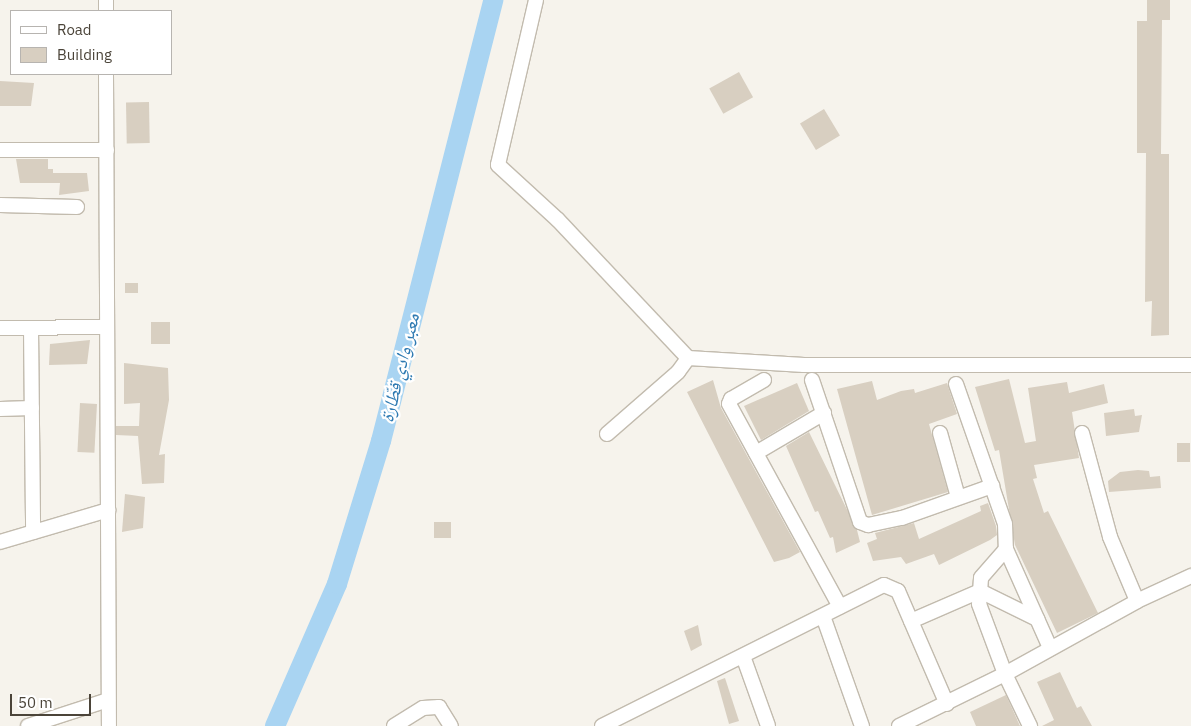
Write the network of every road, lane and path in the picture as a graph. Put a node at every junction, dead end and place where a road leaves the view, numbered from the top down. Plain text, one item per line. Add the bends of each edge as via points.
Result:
1 (536, 0) edge
2 (106, 75) edge
3 (0, 150) edge
4 (106, 150) junction
5 (0, 205) edge
6 (76, 207) dead end
7 (107, 327) junction
8 (0, 328) edge
9 (31, 328) junction
10 (688, 358) junction
11 (1191, 365) edge
12 (764, 380) dead end
13 (812, 380) dead end
14 (956, 384) dead end
15 (32, 408) junction
16 (0, 409) edge
17 (824, 413) junction
18 (940, 432) dead end
19 (1082, 433) dead end
20 (607, 434) dead end
21 (756, 454) junction
22 (992, 486) junction
23 (958, 497) junction
24 (108, 510) junction
25 (33, 532) junction
26 (0, 542) edge
27 (1006, 549) junction
28 (1191, 576) edge
29 (980, 591) junction
30 (1137, 600) junction
31 (840, 607) junction
32 (823, 616) junction
33 (1038, 619) junction
34 (911, 621) junction
35 (1050, 648) junction
36 (743, 656) junction
37 (1005, 674) junction
38 (108, 700) junction
39 (947, 704) junction
40 (28, 726) edge
41 (109, 726) edge
42 (394, 726) edge
43 (451, 726) edge
44 (602, 726) edge
45 (768, 726) edge
46 (862, 726) edge
47 (899, 726) edge
48 (1030, 726) edge

1 - 10 street via 498,165 558,220
2 - 4 street
3 - 4 street
4 - 7 street
5 - 6 street
7 - 9 street
7 - 24 street
8 - 9 street
9 - 15 street
10 - 11 street via 705,362 804,365
10 - 20 street via 678,372
12 - 21 street via 731,399 730,404
13 - 17 street
14 - 22 street
15 - 16 street
15 - 25 street
17 - 21 street
17 - 23 street via 860,522 868,525 902,518
18 - 23 street
19 - 30 street via 1110,537
21 - 31 street
22 - 23 street
22 - 27 street via 1005,524
24 - 25 street
24 - 38 street
25 - 26 street
27 - 29 street via 982,578
27 - 33 street
28 - 30 street
29 - 33 street
29 - 34 street
29 - 37 street via 980,604
30 - 35 street
31 - 32 street
31 - 34 street via 884,585 898,591
32 - 36 street
32 - 46 street
33 - 35 street
34 - 39 street
35 - 37 street
36 - 44 street
36 - 45 street
37 - 39 street
37 - 48 street
38 - 40 street
38 - 41 street
39 - 47 street
42 - 43 street via 423,708 438,706

